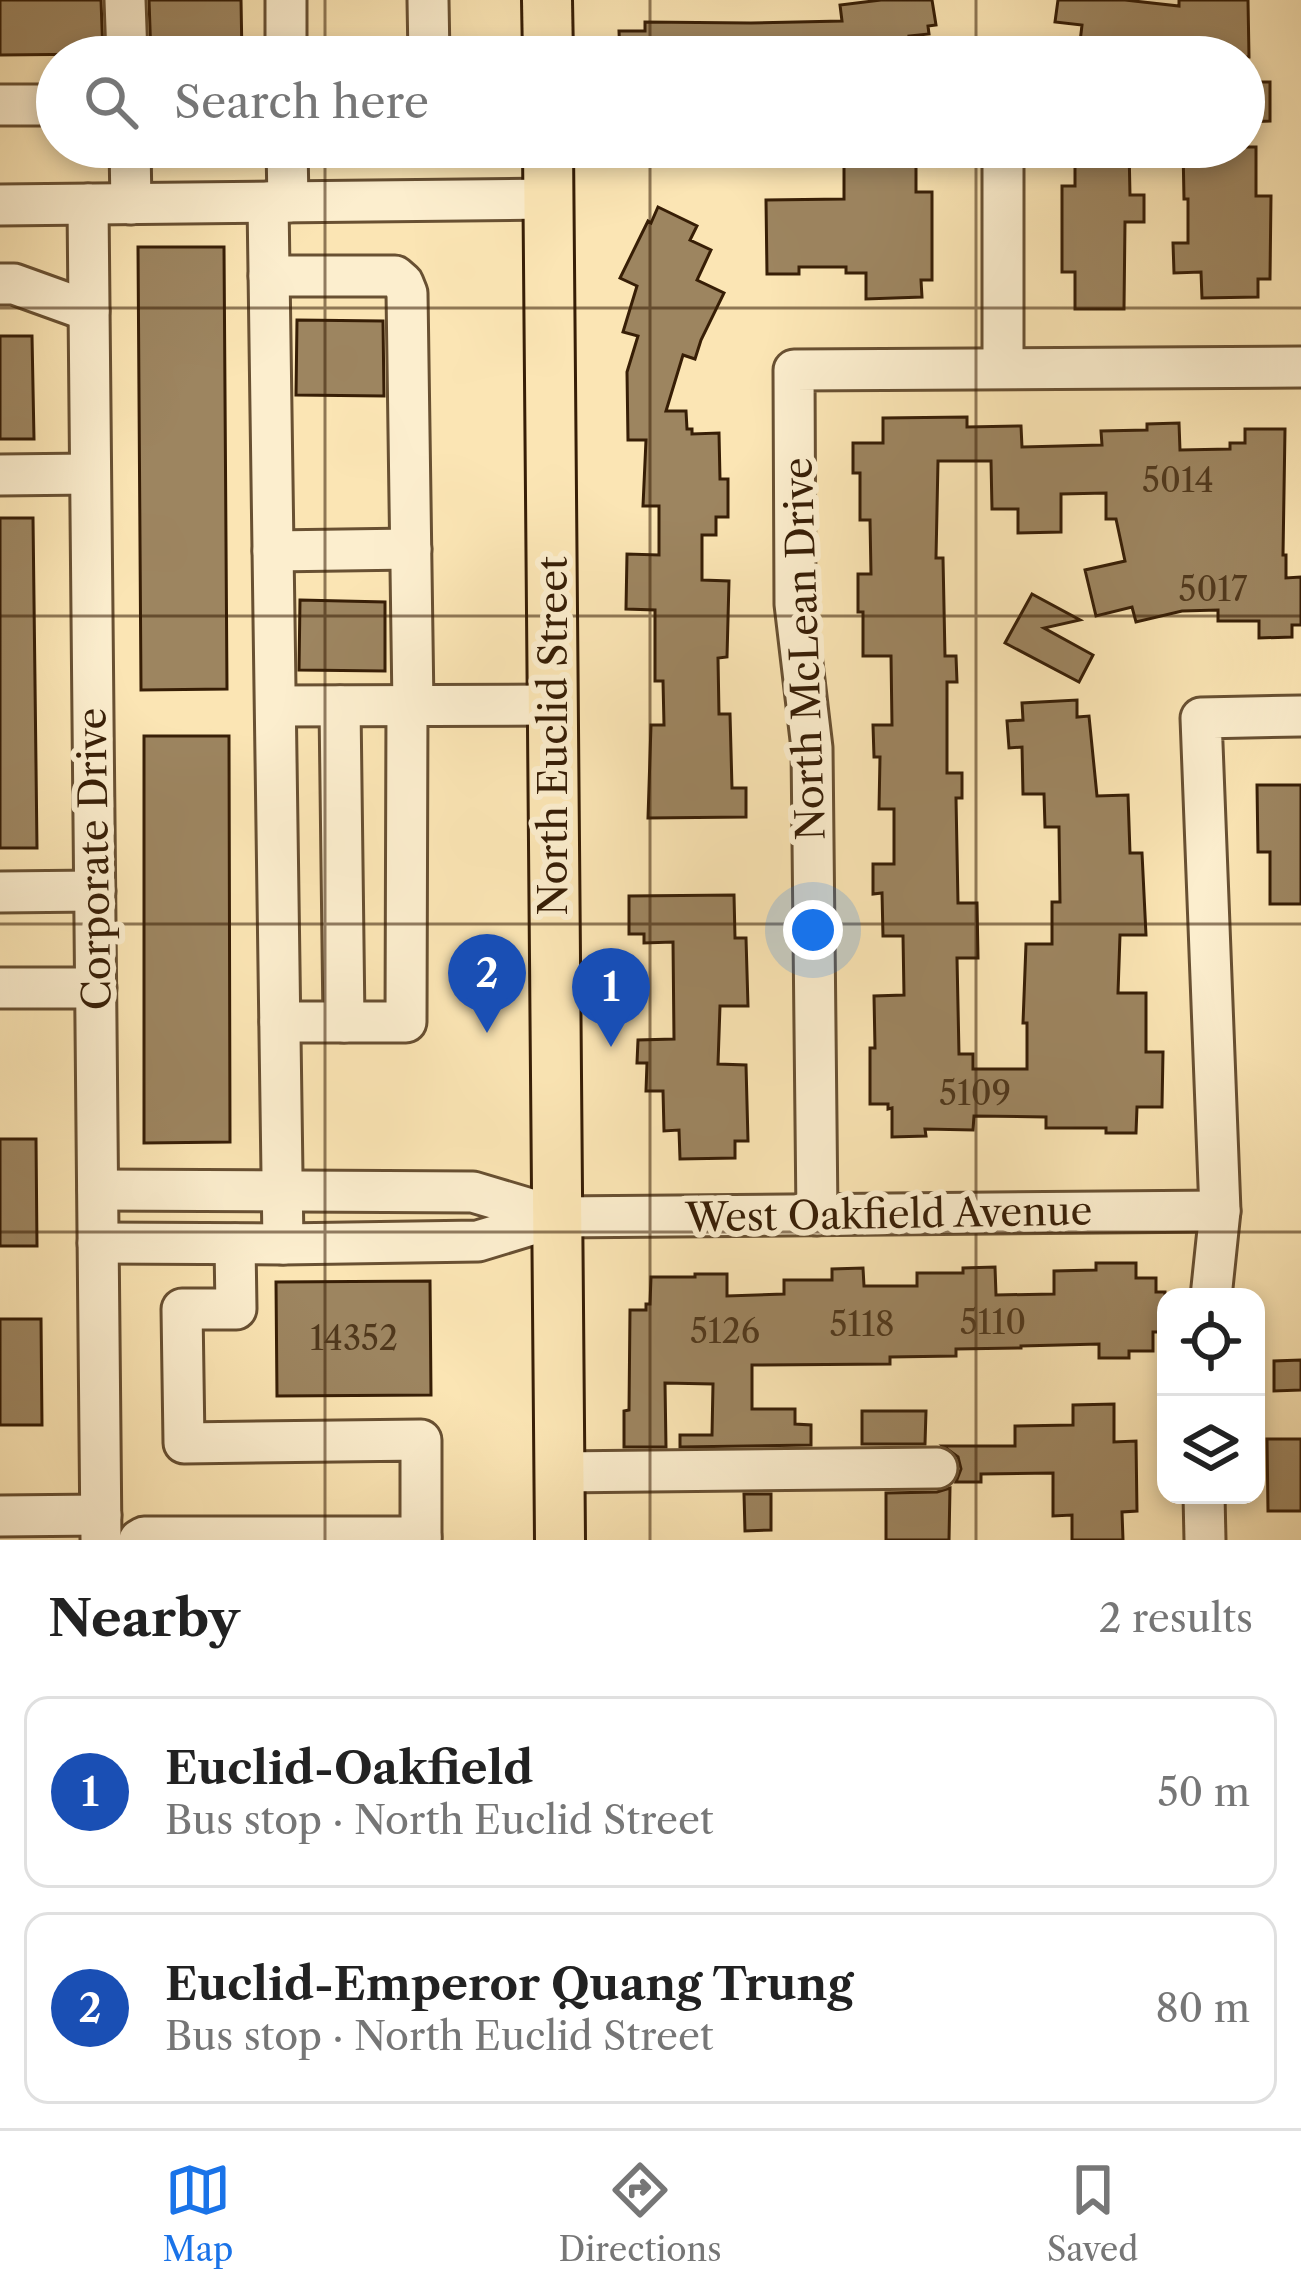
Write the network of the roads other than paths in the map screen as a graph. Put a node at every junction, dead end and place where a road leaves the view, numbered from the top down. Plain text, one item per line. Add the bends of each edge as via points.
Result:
1 (125, 0) edge
2 (286, 0) edge
3 (428, 0) edge
4 (547, 0) edge
5 (126, 36) edge
6 (286, 36) edge
7 (429, 36) edge
8 (548, 36) edge
9 (36, 104) edge
10 (0, 105) edge
11 (130, 168) edge
12 (284, 168) edge
13 (548, 168) edge
14 (1003, 168) edge
15 (549, 200) junction
16 (278, 202) junction
17 (88, 204) junction
18 (131, 204) junction
19 (0, 205) edge
20 (269, 276) junction
21 (0, 284) edge
22 (89, 311) junction
23 (1003, 368) junction
24 (1301, 368) edge
25 (90, 474) junction
26 (0, 476) edge
27 (412, 550) junction
28 (273, 551) junction
29 (553, 705) junction
30 (276, 706) junction
31 (340, 706) junction
32 (410, 706) junction
33 (1301, 716) edge
34 (95, 891) junction
35 (0, 892) edge
36 (0, 988) edge
37 (95, 988) junction
38 (280, 1022) junction
39 (344, 1022) junction
40 (98, 1190) junction
41 (282, 1191) junction
42 (1220, 1210) junction
43 (817, 1215) junction
44 (557, 1217) junction
45 (98, 1243) junction
46 (235, 1244) junction
47 (283, 1244) junction
48 (1212, 1288) edge
49 (937, 1468) dead end
50 (560, 1472) junction
51 (1204, 1504) edge
52 (0, 1516) edge
53 (101, 1527) edge
54 (421, 1539) edge
55 (139, 1540) edge
56 (560, 1540) edge
57 (1205, 1540) edge

1 - 5 street
2 - 6 street
3 - 7 street
4 - 8 main road
9 - 10 street
11 - 18 street
12 - 16 street
13 - 15 main road, North Euclid Street
14 - 23 street
15 - 16 street
15 - 29 main road, North Euclid Street
16 - 18 street
16 - 20 street
17 - 18 street
17 - 19 street
17 - 22 street, Corporate Drive
20 - 27 street via 395,276 404,284
20 - 28 street
21 - 22 street
22 - 25 street, Corporate Drive
23 - 24 street
23 - 43 street, North McLean Drive via 794,370 795,604 812,748
25 - 26 street
25 - 34 street, Corporate Drive
27 - 28 street
27 - 32 street
28 - 30 street
29 - 32 street
29 - 44 main road, North Euclid Street
30 - 31 street
30 - 38 street
31 - 32 street
31 - 39 street
32 - 39 street via 406,1022
33 - 42 street via 1201,718
34 - 35 street
34 - 37 street, Corporate Drive
36 - 37 street
37 - 40 street, Corporate Drive
38 - 39 street
38 - 41 street
40 - 41 street
40 - 45 street, Corporate Drive
41 - 44 street via 473,1192
41 - 47 street
42 - 43 street, West Oakfield Avenue
42 - 48 street
43 - 44 street, West Oakfield Avenue
44 - 47 street via 478,1241
44 - 50 main road, North Euclid Street
45 - 46 street
45 - 53 street, Corporate Drive
46 - 47 street
46 - 54 street via 236,1309 182,1310 184,1443 421,1440
49 - 50 street
50 - 56 main road, North Euclid Street
51 - 57 street
52 - 53 street
54 - 55 street

